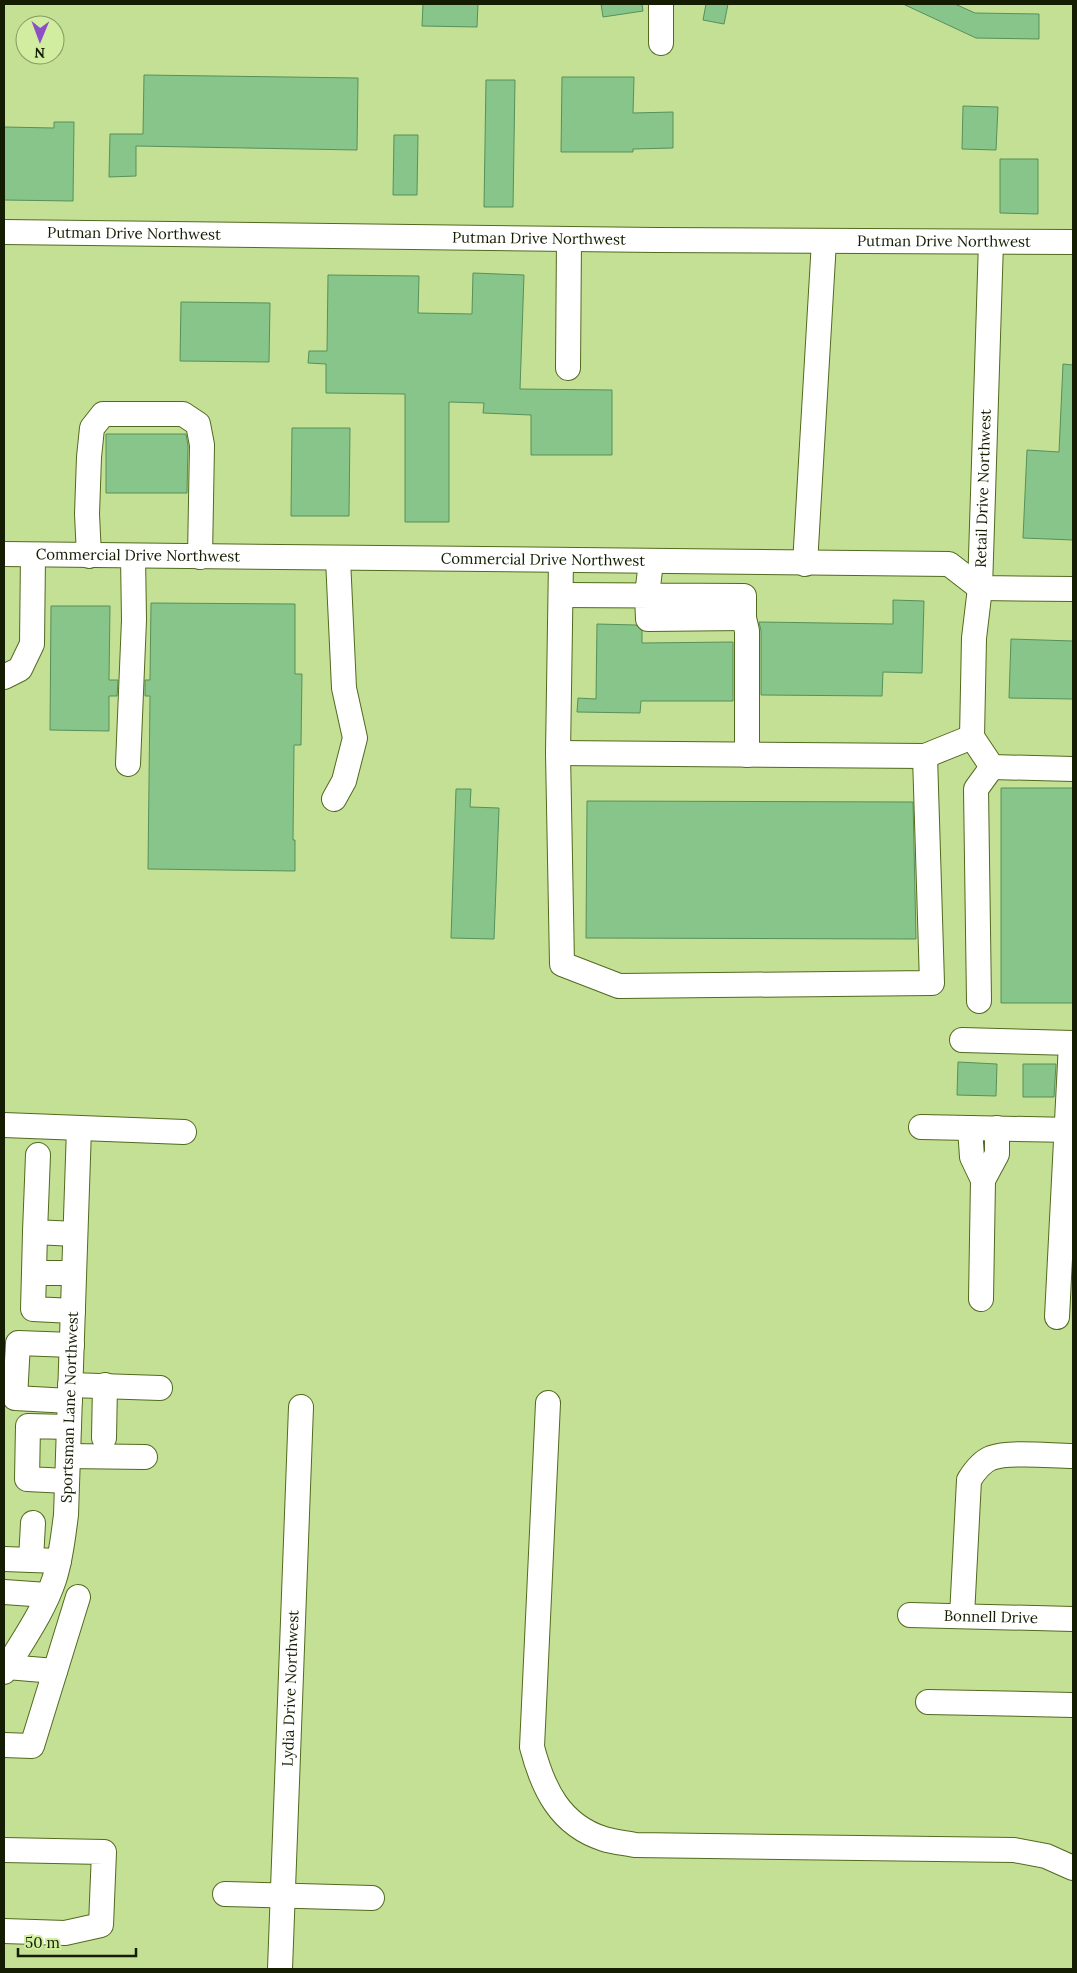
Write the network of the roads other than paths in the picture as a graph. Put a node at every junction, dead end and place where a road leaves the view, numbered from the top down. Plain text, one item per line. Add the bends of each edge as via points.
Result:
1 (661, 4) edge
2 (661, 43) dead end
3 (4, 232) edge
4 (569, 239) junction
5 (824, 241) junction
6 (991, 242) junction
7 (1073, 242) edge
8 (568, 368) dead end
9 (4, 554) edge
10 (33, 555) junction
11 (89, 556) junction
12 (133, 556) junction
13 (200, 557) junction
14 (338, 559) junction
15 (562, 561) junction
16 (598, 561) junction
17 (651, 562) junction
18 (744, 563) junction
19 (805, 564) junction
20 (980, 588) junction
21 (1073, 589) edge
22 (561, 595) junction
23 (596, 595) junction
24 (647, 595) junction
25 (744, 607) junction
26 (4, 677) edge
27 (972, 737) junction
28 (558, 753) junction
29 (747, 755) junction
30 (925, 756) junction
31 (128, 764) dead end
32 (992, 767) junction
33 (1073, 769) edge
34 (334, 799) dead end
35 (979, 1001) dead end
36 (962, 1040) dead end
37 (1072, 1043) edge
38 (4, 1125) edge
39 (922, 1127) dead end
40 (79, 1128) junction
41 (970, 1128) junction
42 (997, 1128) junction
43 (1069, 1130) edge
44 (184, 1132) dead end
45 (38, 1154) dead end
46 (983, 1180) junction
47 (35, 1232) junction
48 (76, 1234) junction
49 (34, 1273) junction
50 (74, 1273) junction
51 (981, 1300) dead end
52 (73, 1310) junction
53 (1057, 1317) dead end
54 (72, 1345) junction
55 (105, 1386) junction
56 (160, 1388) dead end
57 (70, 1393) junction
58 (548, 1403) dead end
59 (300, 1407) dead end
60 (69, 1427) junction
61 (104, 1438) dead end
62 (68, 1456) junction
63 (1073, 1456) edge
64 (145, 1457) dead end
65 (67, 1482) junction
66 (33, 1523) dead end
67 (4, 1559) edge
68 (31, 1560) junction
69 (59, 1561) junction
70 (4, 1592) edge
71 (47, 1595) junction
72 (78, 1596) dead end
73 (910, 1615) dead end
74 (962, 1616) junction
75 (1073, 1618) edge
76 (8, 1659) edge
77 (55, 1671) junction
78 (928, 1702) dead end
79 (1073, 1705) edge
80 (4, 1745) edge
81 (4, 1850) edge
82 (1073, 1868) edge
83 (225, 1894) dead end
84 (283, 1896) junction
85 (372, 1898) dead end
86 (4, 1931) edge
87 (280, 1969) edge

1 - 2 street
3 - 4 street, Putman Drive Northwest
4 - 5 street, Putman Drive Northwest
4 - 8 street
5 - 6 street, Putman Drive Northwest
5 - 19 street
6 - 7 street, Putman Drive Northwest
6 - 20 street, Retail Drive Northwest
9 - 10 street, Commercial Drive Northwest
10 - 11 street, Commercial Drive Northwest
10 - 26 street via 32,644 20,669
11 - 12 street, Commercial Drive Northwest
11 - 13 street via 87,514 92,428 103,414 183,414 198,424 202,445
12 - 13 street, Commercial Drive Northwest
12 - 31 street via 134,620
13 - 14 street, Commercial Drive Northwest
14 - 15 street, Commercial Drive Northwest
14 - 34 street via 344,688 355,738 344,781
15 - 16 street, Commercial Drive Northwest
15 - 22 street
16 - 17 street, Commercial Drive Northwest
16 - 23 street
17 - 18 street, Commercial Drive Northwest
17 - 24 street
18 - 19 street, Commercial Drive Northwest
18 - 25 street
19 - 20 street, Commercial Drive Northwest via 948,564
20 - 21 street
20 - 27 street, Retail Drive Northwest via 974,638
22 - 23 street
22 - 28 street
23 - 24 street
24 - 25 street
25 - 29 street via 747,631
27 - 30 street
27 - 32 street
28 - 29 street
28 - 30 street via 562,964 619,986 932,983
29 - 30 street
32 - 33 street
32 - 35 street via 976,789
36 - 37 street
37 - 43 street
38 - 40 street
39 - 41 street
40 - 44 street
40 - 48 street, Sportsman Lane Northwest
41 - 42 street
41 - 46 street via 972,1157
42 - 43 street
42 - 46 street via 997,1154
43 - 53 street
45 - 47 street
46 - 51 street
47 - 48 street
47 - 49 street
48 - 50 street, Sportsman Lane Northwest
49 - 50 street
49 - 52 street via 33,1308
50 - 52 street, Sportsman Lane Northwest
52 - 54 street, Sportsman Lane Northwest
54 - 57 street, Sportsman Lane Northwest
54 - 57 street via 18,1343 15,1398
55 - 56 street
55 - 57 street
55 - 61 street
57 - 60 street, Sportsman Lane Northwest
58 - 82 street via 532,1747 538,1773 550,1798 565,1814 583,1829 604,1839 635,1845 1014,1850 1046,1856
59 - 84 street, Lydia Drive Northwest
60 - 62 street, Sportsman Lane Northwest
60 - 65 street via 28,1426 27,1480
62 - 64 street
62 - 65 street, Sportsman Lane Northwest
63 - 74 street via 1003,1455 989,1459 977,1468 969,1480
65 - 69 street, Sportsman Lane Northwest
66 - 68 street
67 - 68 street
68 - 69 street
69 - 71 street, Sportsman Lane Northwest
70 - 71 street
71 - 76 street, Sportsman Lane Northwest via 38,1615
72 - 77 street
73 - 74 street, Bonnell Drive
74 - 75 street, Bonnell Drive
76 - 77 street
77 - 80 street via 32,1746
78 - 79 street
81 - 86 street via 104,1852 101,1925 65,1933
83 - 84 street
84 - 85 street
84 - 87 street, Lydia Drive Northwest

